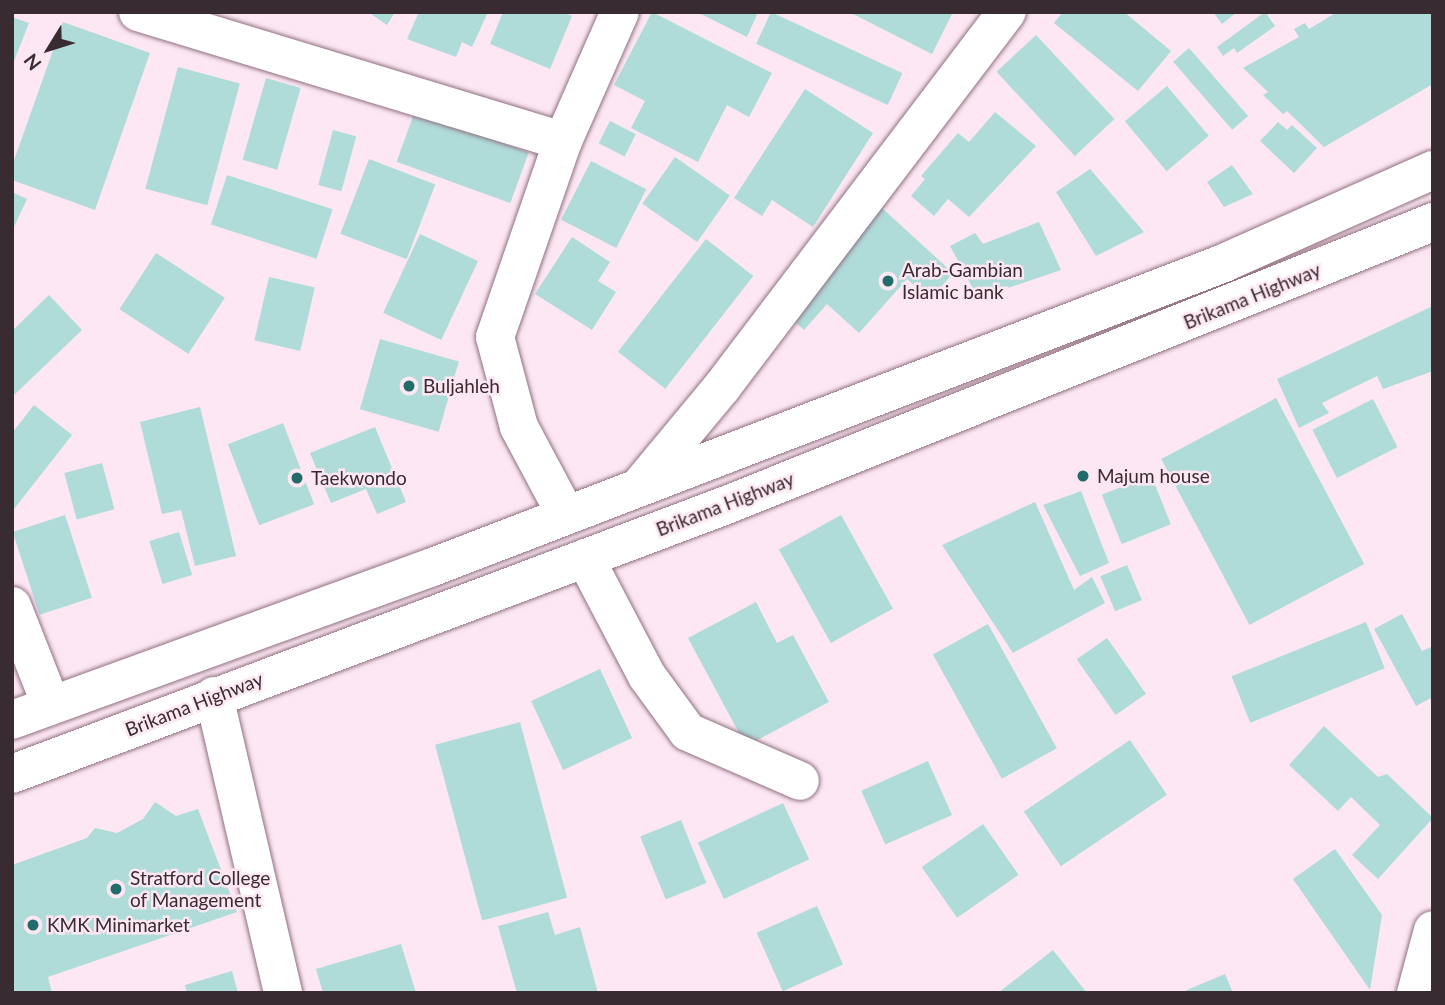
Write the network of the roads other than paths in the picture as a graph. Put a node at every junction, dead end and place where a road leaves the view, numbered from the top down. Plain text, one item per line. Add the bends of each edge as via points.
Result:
1 (138, 12) edge
2 (620, 12) edge
3 (1007, 12) edge
4 (563, 141) junction
5 (1433, 170) edge
6 (1433, 222) edge
7 (639, 487) junction
8 (565, 515) junction
9 (584, 558) junction
10 (12, 606) edge
11 (214, 696) junction
12 (51, 705) junction
13 (12, 720) edge
14 (12, 774) edge
15 (800, 781) dead end
16 (1433, 930) edge
17 (283, 993) edge
18 (1416, 993) edge

1 - 4 main road
2 - 4 main road
3 - 7 main road via 722,387
4 - 8 main road via 495,337 519,427
5 - 7 main road via 1224,263
6 - 9 main road, Brikama Highway via 1276,288
7 - 8 main road
8 - 12 main road
9 - 11 main road, Brikama Highway
9 - 15 main road via 647,676 688,732
10 - 12 main road
11 - 14 main road, Brikama Highway
11 - 17 main road
12 - 13 main road
16 - 18 main road

